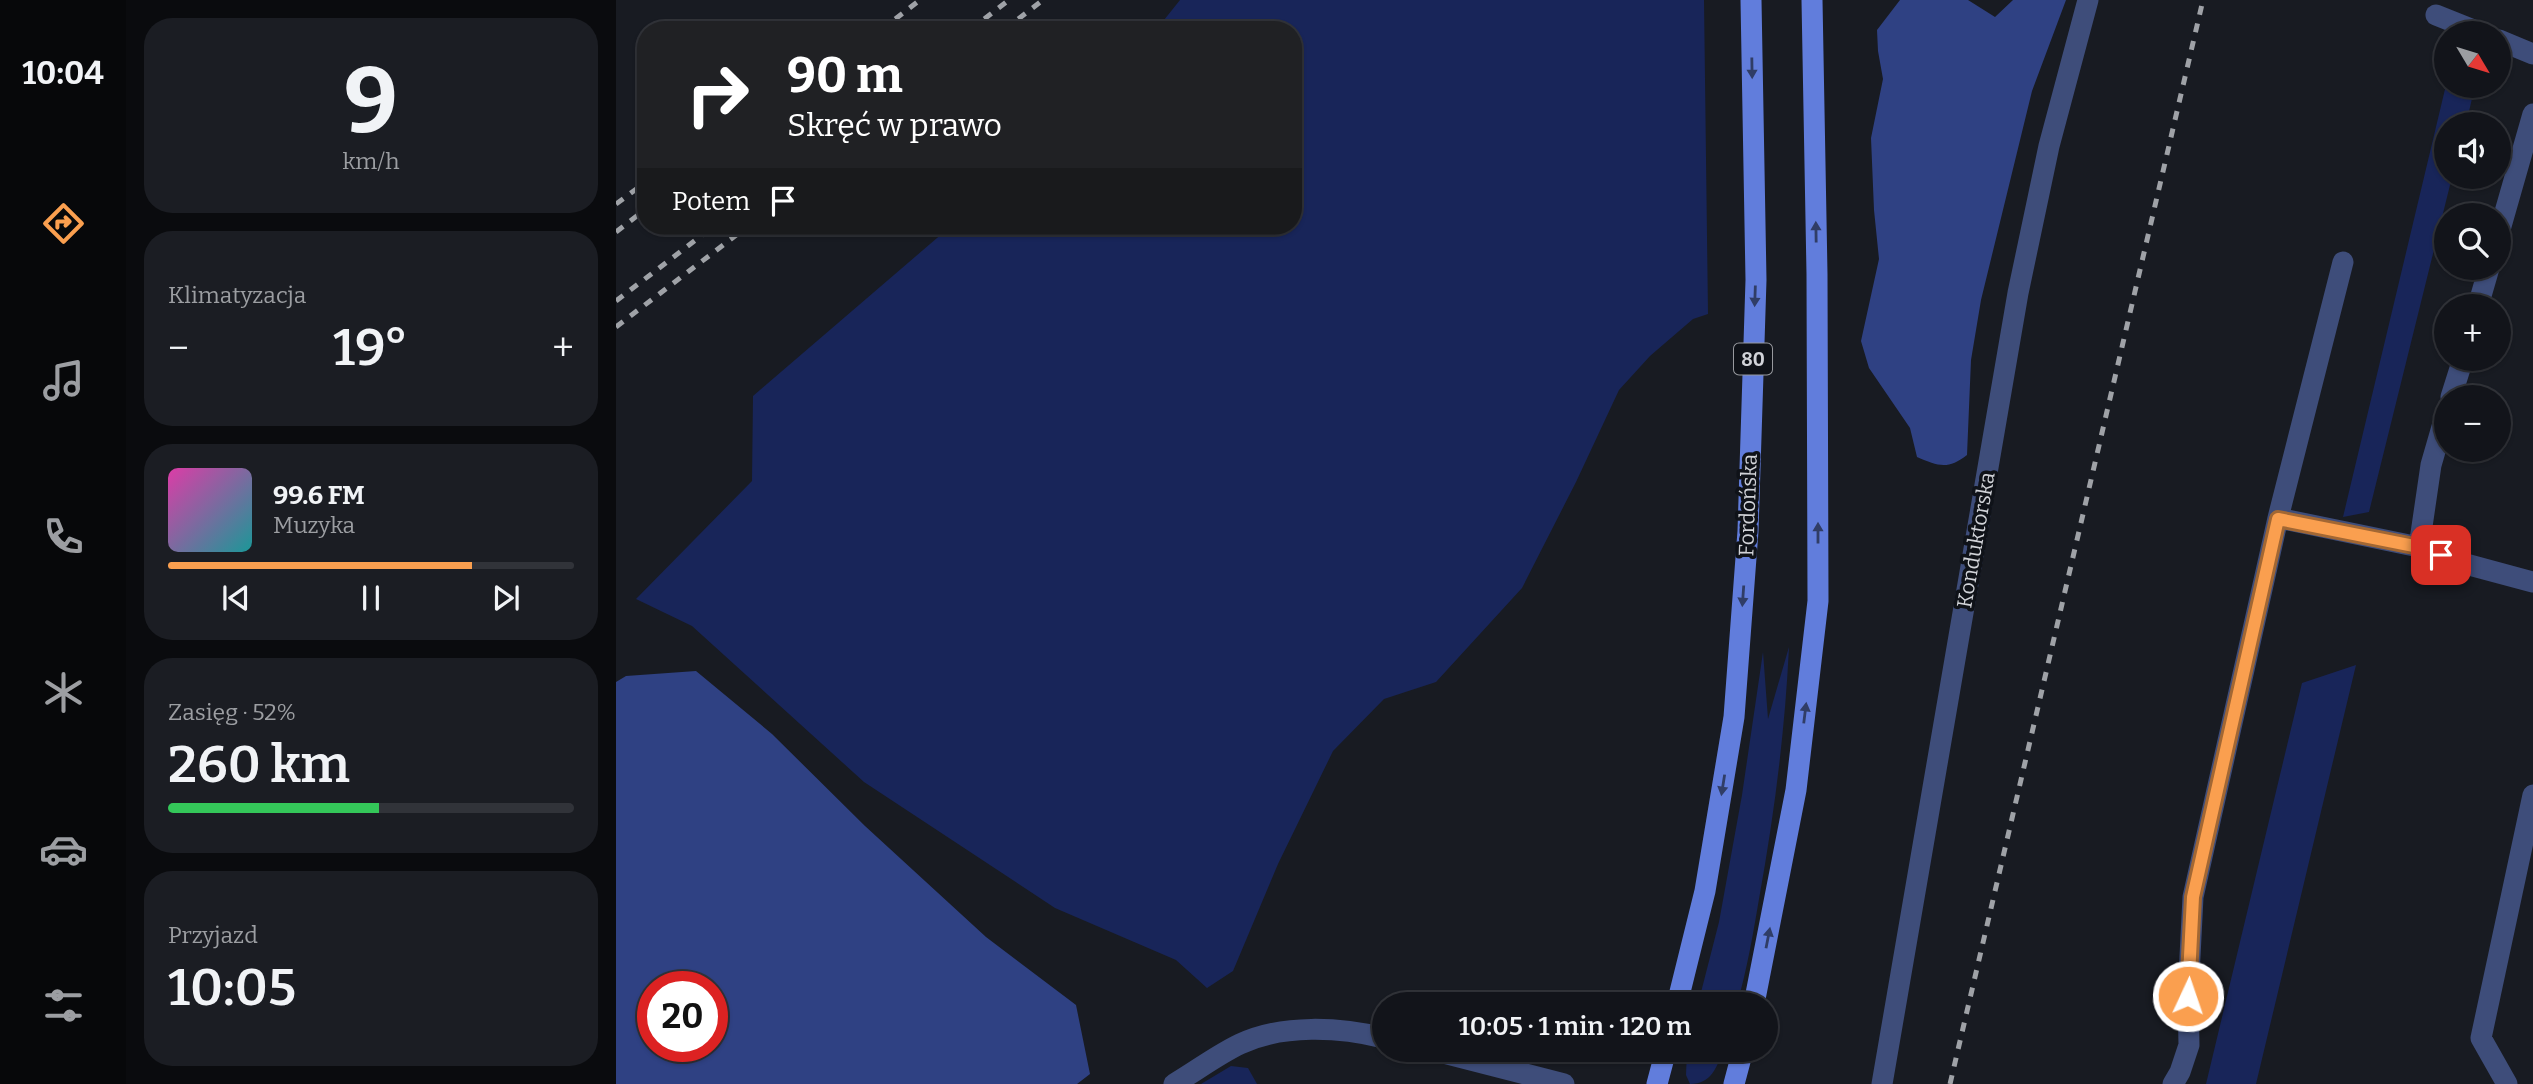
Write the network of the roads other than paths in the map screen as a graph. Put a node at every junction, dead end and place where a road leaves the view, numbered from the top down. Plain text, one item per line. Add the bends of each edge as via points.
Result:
1 (1751, 0) edge
2 (1812, 0) edge
3 (2088, 0) edge
4 (2435, 15) dead end
5 (2450, 21) edge
6 (2511, 45) edge
7 (2533, 54) edge
8 (2533, 114) edge
9 (2508, 203) edge
10 (2343, 262) dead end
11 (2434, 455) edge
12 (2278, 519) junction
13 (2419, 547) junction
14 (2533, 582) edge
15 (2533, 795) edge
16 (1680, 992) edge
17 (1757, 992) edge
18 (1372, 1036) edge
19 (1479, 1062) edge
20 (1663, 1062) edge
21 (1740, 1062) edge
22 (1174, 1084) edge
23 (1564, 1084) edge
24 (1657, 1084) edge
25 (1734, 1084) edge
26 (1882, 1084) edge
27 (2173, 1084) edge
28 (2507, 1084) edge

1 -> 16 main road, Fordońska / 80 via 1756,280 1748,531 1734,717 1705,891
17 -> 2 main road via 1796,790 1818,601
3 - 26 street, Konduktorska via 2049,146 2018,292
4 - 5 street
6 - 7 street
8 - 9 street
10 - 12 street
11 - 13 street
12 - 13 street
12 - 27 street via 2193,897 2189,1045
13 - 14 street
15 - 28 street via 2481,1038
18 - 22 street via 1340,1030 1289,1031 1240,1044
19 - 23 street
20 - 24 main road
21 - 25 main road

